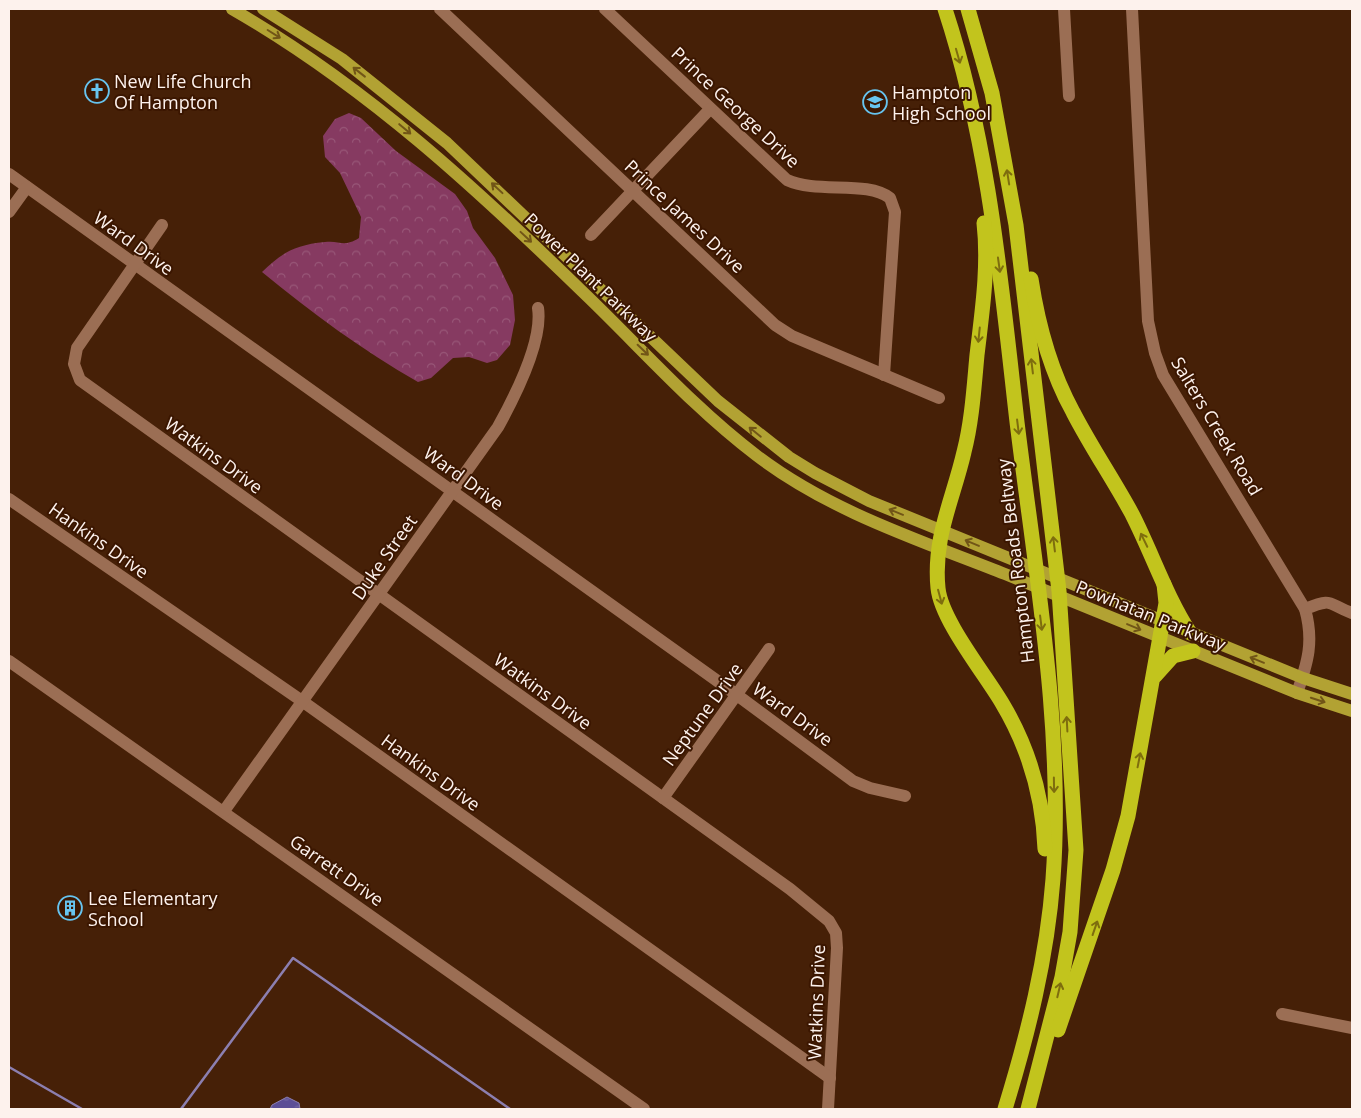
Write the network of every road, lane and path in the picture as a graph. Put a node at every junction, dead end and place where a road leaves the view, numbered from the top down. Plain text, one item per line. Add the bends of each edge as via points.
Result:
1 (232, 9) edge
2 (263, 9) edge
3 (440, 9) edge
4 (605, 9) edge
5 (945, 9) edge
6 (968, 9) edge
7 (1064, 9) edge
8 (1132, 9) edge
9 (1069, 96) dead end
10 (710, 109) junction
11 (9, 174) edge
12 (988, 182) junction
13 (26, 187) junction
14 (633, 191) junction
15 (9, 212) edge
16 (162, 225) dead end
17 (1016, 225) junction
18 (591, 235) dead end
19 (135, 266) junction
20 (538, 308) dead end
21 (884, 375) junction
22 (939, 398) dead end
23 (452, 491) junction
24 (9, 498) edge
25 (941, 530) junction
26 (938, 548) junction
27 (1164, 584) junction
28 (380, 594) junction
29 (1305, 609) junction
30 (1352, 613) edge
31 (1161, 621) junction
32 (1190, 633) junction
33 (1159, 638) junction
34 (769, 649) dead end
35 (1193, 651) junction
36 (9, 661) edge
37 (1303, 678) junction
38 (1153, 679) junction
39 (1297, 693) junction
40 (1352, 694) edge
41 (737, 695) junction
42 (302, 701) junction
43 (1352, 711) edge
44 (905, 796) dead end
45 (663, 798) junction
46 (224, 811) junction
47 (1048, 924) junction
48 (1282, 1014) dead end
49 (1352, 1028) edge
50 (830, 1078) junction
51 (1029, 1107) edge
52 (644, 1109) edge
53 (828, 1109) edge
54 (1004, 1109) edge

1 -> 26 main road, Power Plant Parkway via 343,80 460,174 711,417 757,456 834,503
25 -> 2 main road, Power Plant Parkway via 841,487 764,439 704,387 448,143 342,59
3 - 14 street, Prince James Drive
4 - 10 street, Prince George Drive
5 -> 12 highway, Hampton Roads Beltway via 967,86
17 -> 6 highway, Hampton Roads Beltway via 992,93
7 - 9 street
8 - 29 street, Salters Creek Road via 1148,321 1155,353 1163,375
10 - 14 street
10 - 21 street, Prince George Drive via 787,180 804,186 876,190 890,198 895,212
11 - 13 street, Ward Drive
12 -> 25 highway via 983,208 986,254 983,300 969,427
12 -> 47 highway, Hampton Roads Beltway via 1054,750 1055,829
13 - 15 street
13 - 19 street, Ward Drive
14 - 18 street
14 - 21 street, Prince James Drive via 784,332
16 - 19 street
27 -> 17 highway via 1132,515 1075,418 1059,384 1044,338 1028,258
51 -> 17 highway, Hampton Roads Beltway via 1062,977 1070,932 1076,850 1060,591
19 - 23 street, Ward Drive
19 - 28 street, Watkins Drive via 77,348 74,364 80,380
20 - 23 street, Duke Street via 539,329 514,397 498,427
21 - 22 street, Prince James Drive
23 - 28 street, Duke Street
23 - 41 street, Ward Drive
24 - 42 street, Hankins Drive
25 - 26 highway
31 -> 25 main road, Powhatan Parkway
26 -> 33 main road, Powhatan Parkway
26 -> 47 highway via 938,591 942,606 1011,718 1036,780 1044,824
27 - 31 highway via 1166,593
27 - 32 highway
28 - 42 street, Duke Street
28 - 45 street, Watkins Drive
29 - 30 street via 1323,601
29 - 37 street, Salters Creek Road via 1311,638
31 - 32 main road, Powhatan Parkway
31 - 33 highway
37 -> 32 main road, Powhatan Parkway
33 - 35 main road, Powhatan Parkway
33 - 38 highway
34 - 41 street, Neptune Drive
35 - 38 highway via 1173,656
35 - 39 main road, Powhatan Parkway
36 - 46 street, Garrett Drive
37 - 39 street, Salters Creek Road
37 - 40 main road, Powhatan Parkway
51 -> 38 highway via 1113,870 1128,816
39 -> 43 main road, Powhatan Parkway
41 - 44 street, Ward Drive via 853,781
41 - 45 street, Neptune Drive
42 - 46 street, Duke Street
42 - 50 street, Hankins Drive
45 - 50 street, Watkins Drive via 790,889 833,927 837,948
46 - 52 street, Garrett Drive
47 - 54 highway, Hampton Roads Beltway via 1035,1002
48 - 49 street
50 - 53 street, Watkins Drive

